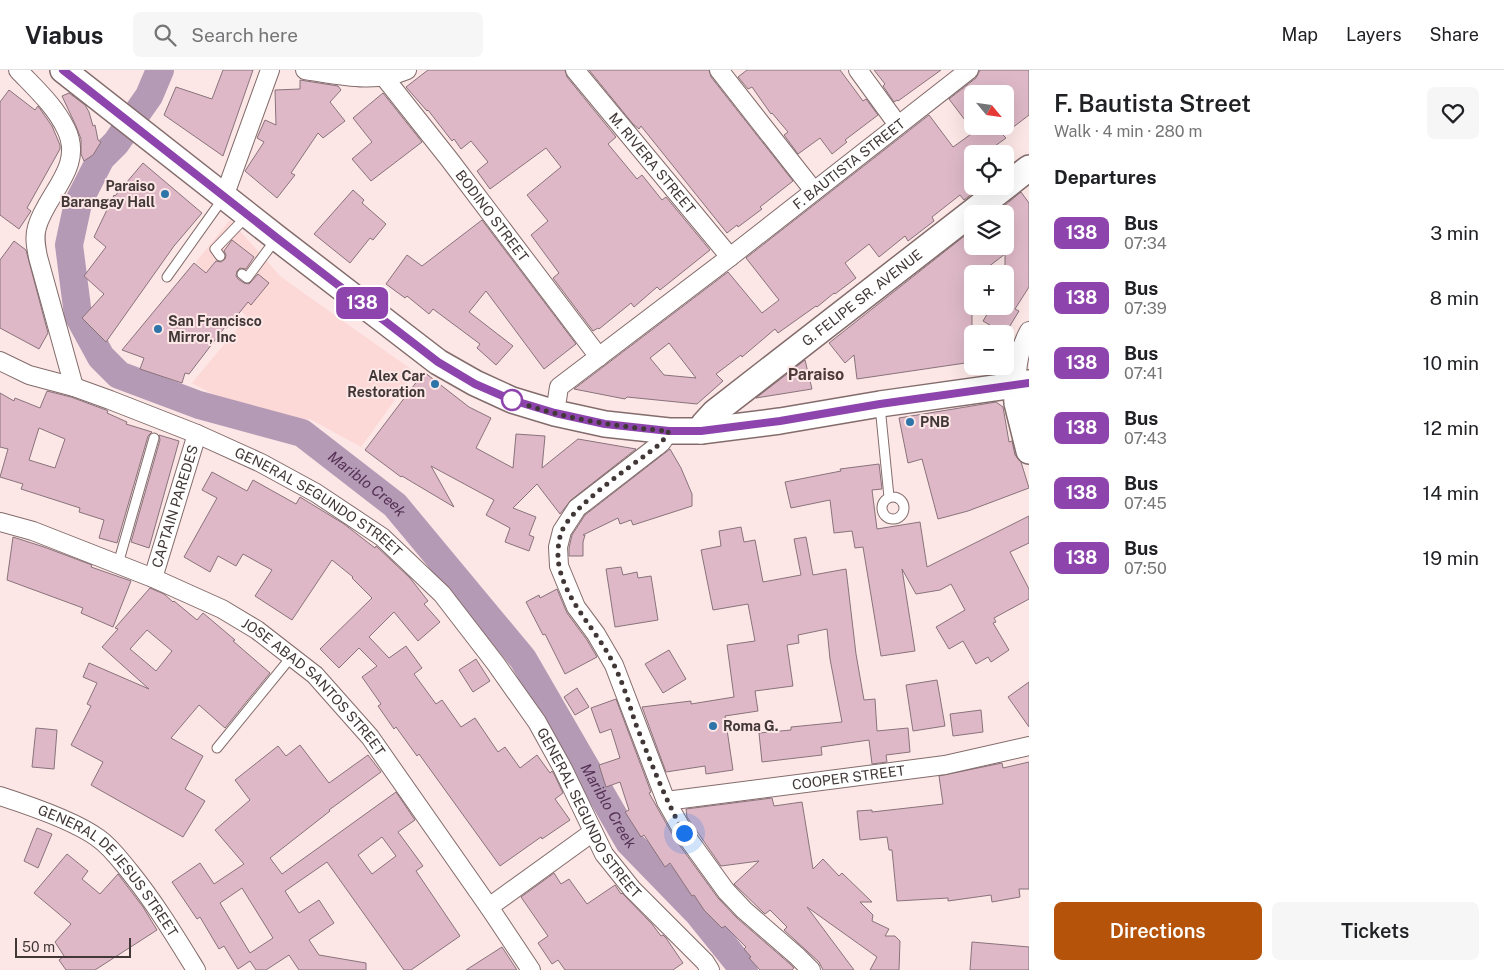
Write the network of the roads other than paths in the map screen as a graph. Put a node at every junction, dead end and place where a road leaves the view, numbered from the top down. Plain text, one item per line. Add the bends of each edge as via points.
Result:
1 (18, 70) edge
2 (63, 70) edge
3 (270, 70) edge
4 (305, 70) edge
5 (407, 70) edge
6 (575, 70) edge
7 (719, 70) edge
8 (858, 70) edge
9 (969, 70) edge
10 (384, 77) junction
11 (898, 125) junction
12 (1029, 168) edge
13 (814, 191) junction
14 (224, 197) junction
15 (248, 215) junction
16 (277, 238) junction
17 (220, 256) dead end
18 (730, 257) junction
19 (242, 274) dead end
20 (167, 277) dead end
21 (1029, 331) edge
22 (599, 357) junction
23 (0, 361) edge
24 (1023, 384) edge
25 (74, 387) junction
26 (880, 404) junction
27 (555, 413) junction
28 (669, 431) junction
29 (701, 431) junction
30 (197, 434) junction
31 (154, 438) dead end
32 (1029, 451) edge
33 (889, 497) dead end
34 (0, 522) edge
35 (118, 564) junction
36 (153, 578) junction
37 (292, 656) junction
38 (1029, 746) edge
39 (217, 748) dead end
40 (0, 796) edge
41 (666, 801) junction
42 (593, 832) junction
43 (489, 907) junction
44 (196, 970) edge
45 (531, 970) edge
46 (710, 970) edge
47 (811, 970) edge

1 - 25 street via 55,110 70,142 69,166 40,219 35,238
2 - 14 main road
3 - 14 street
4 - 10 street
5 - 10 street
6 - 18 street, M. RIVERA STREET
7 - 13 street
8 - 11 street
9 - 11 street, F. BAUTISTA STREET
10 - 22 street, BODINO STREET
11 - 13 street, F. BAUTISTA STREET
12 - 29 main road, G. FELIPE SR. AVENUE via 715,412
13 - 18 street, F. BAUTISTA STREET
14 - 15 main road
14 - 20 lane
15 - 16 main road
15 - 17 lane via 215,249
16 - 19 lane via 247,278
16 - 27 main road via 438,362 475,384
18 - 22 street, F. BAUTISTA STREET
21 - 24 street via 1018,358
22 - 27 street, F. BAUTISTA STREET via 559,387
23 - 25 street, GENERAL SEGUNDO STREET via 29,375
24 - 26 main road
24 - 32 main road via 1016,403
25 - 30 street, GENERAL SEGUNDO STREET
26 - 29 main road
26 - 33 lane
27 - 28 main road via 605,424
28 - 29 main road
28 - 41 street via 662,442 577,508 562,531 558,547 559,566 566,585 576,607 614,665
30 - 36 street, CAPTAIN PAREDES
30 - 42 street, GENERAL SEGUNDO STREET via 316,493 382,537 442,594 537,722 564,769
31 - 35 lane
34 - 35 street, JOSE ABAD SANTOS STREET via 33,531
35 - 36 street, JOSE ABAD SANTOS STREET
36 - 37 street, JOSE ABAD SANTOS STREET via 222,609
37 - 39 lane
37 - 43 street, JOSE ABAD SANTOS STREET via 315,675 370,737
38 - 41 street, COOPER STREET via 945,765
40 - 44 street, GENERAL DE JESUS STREET via 81,827 99,838 118,856 150,897
41 - 47 street via 684,833 726,891
42 - 43 street
42 - 46 street, GENERAL SEGUNDO STREET via 604,854 632,889
43 - 45 street, JOSE ABAD SANTOS STREET

